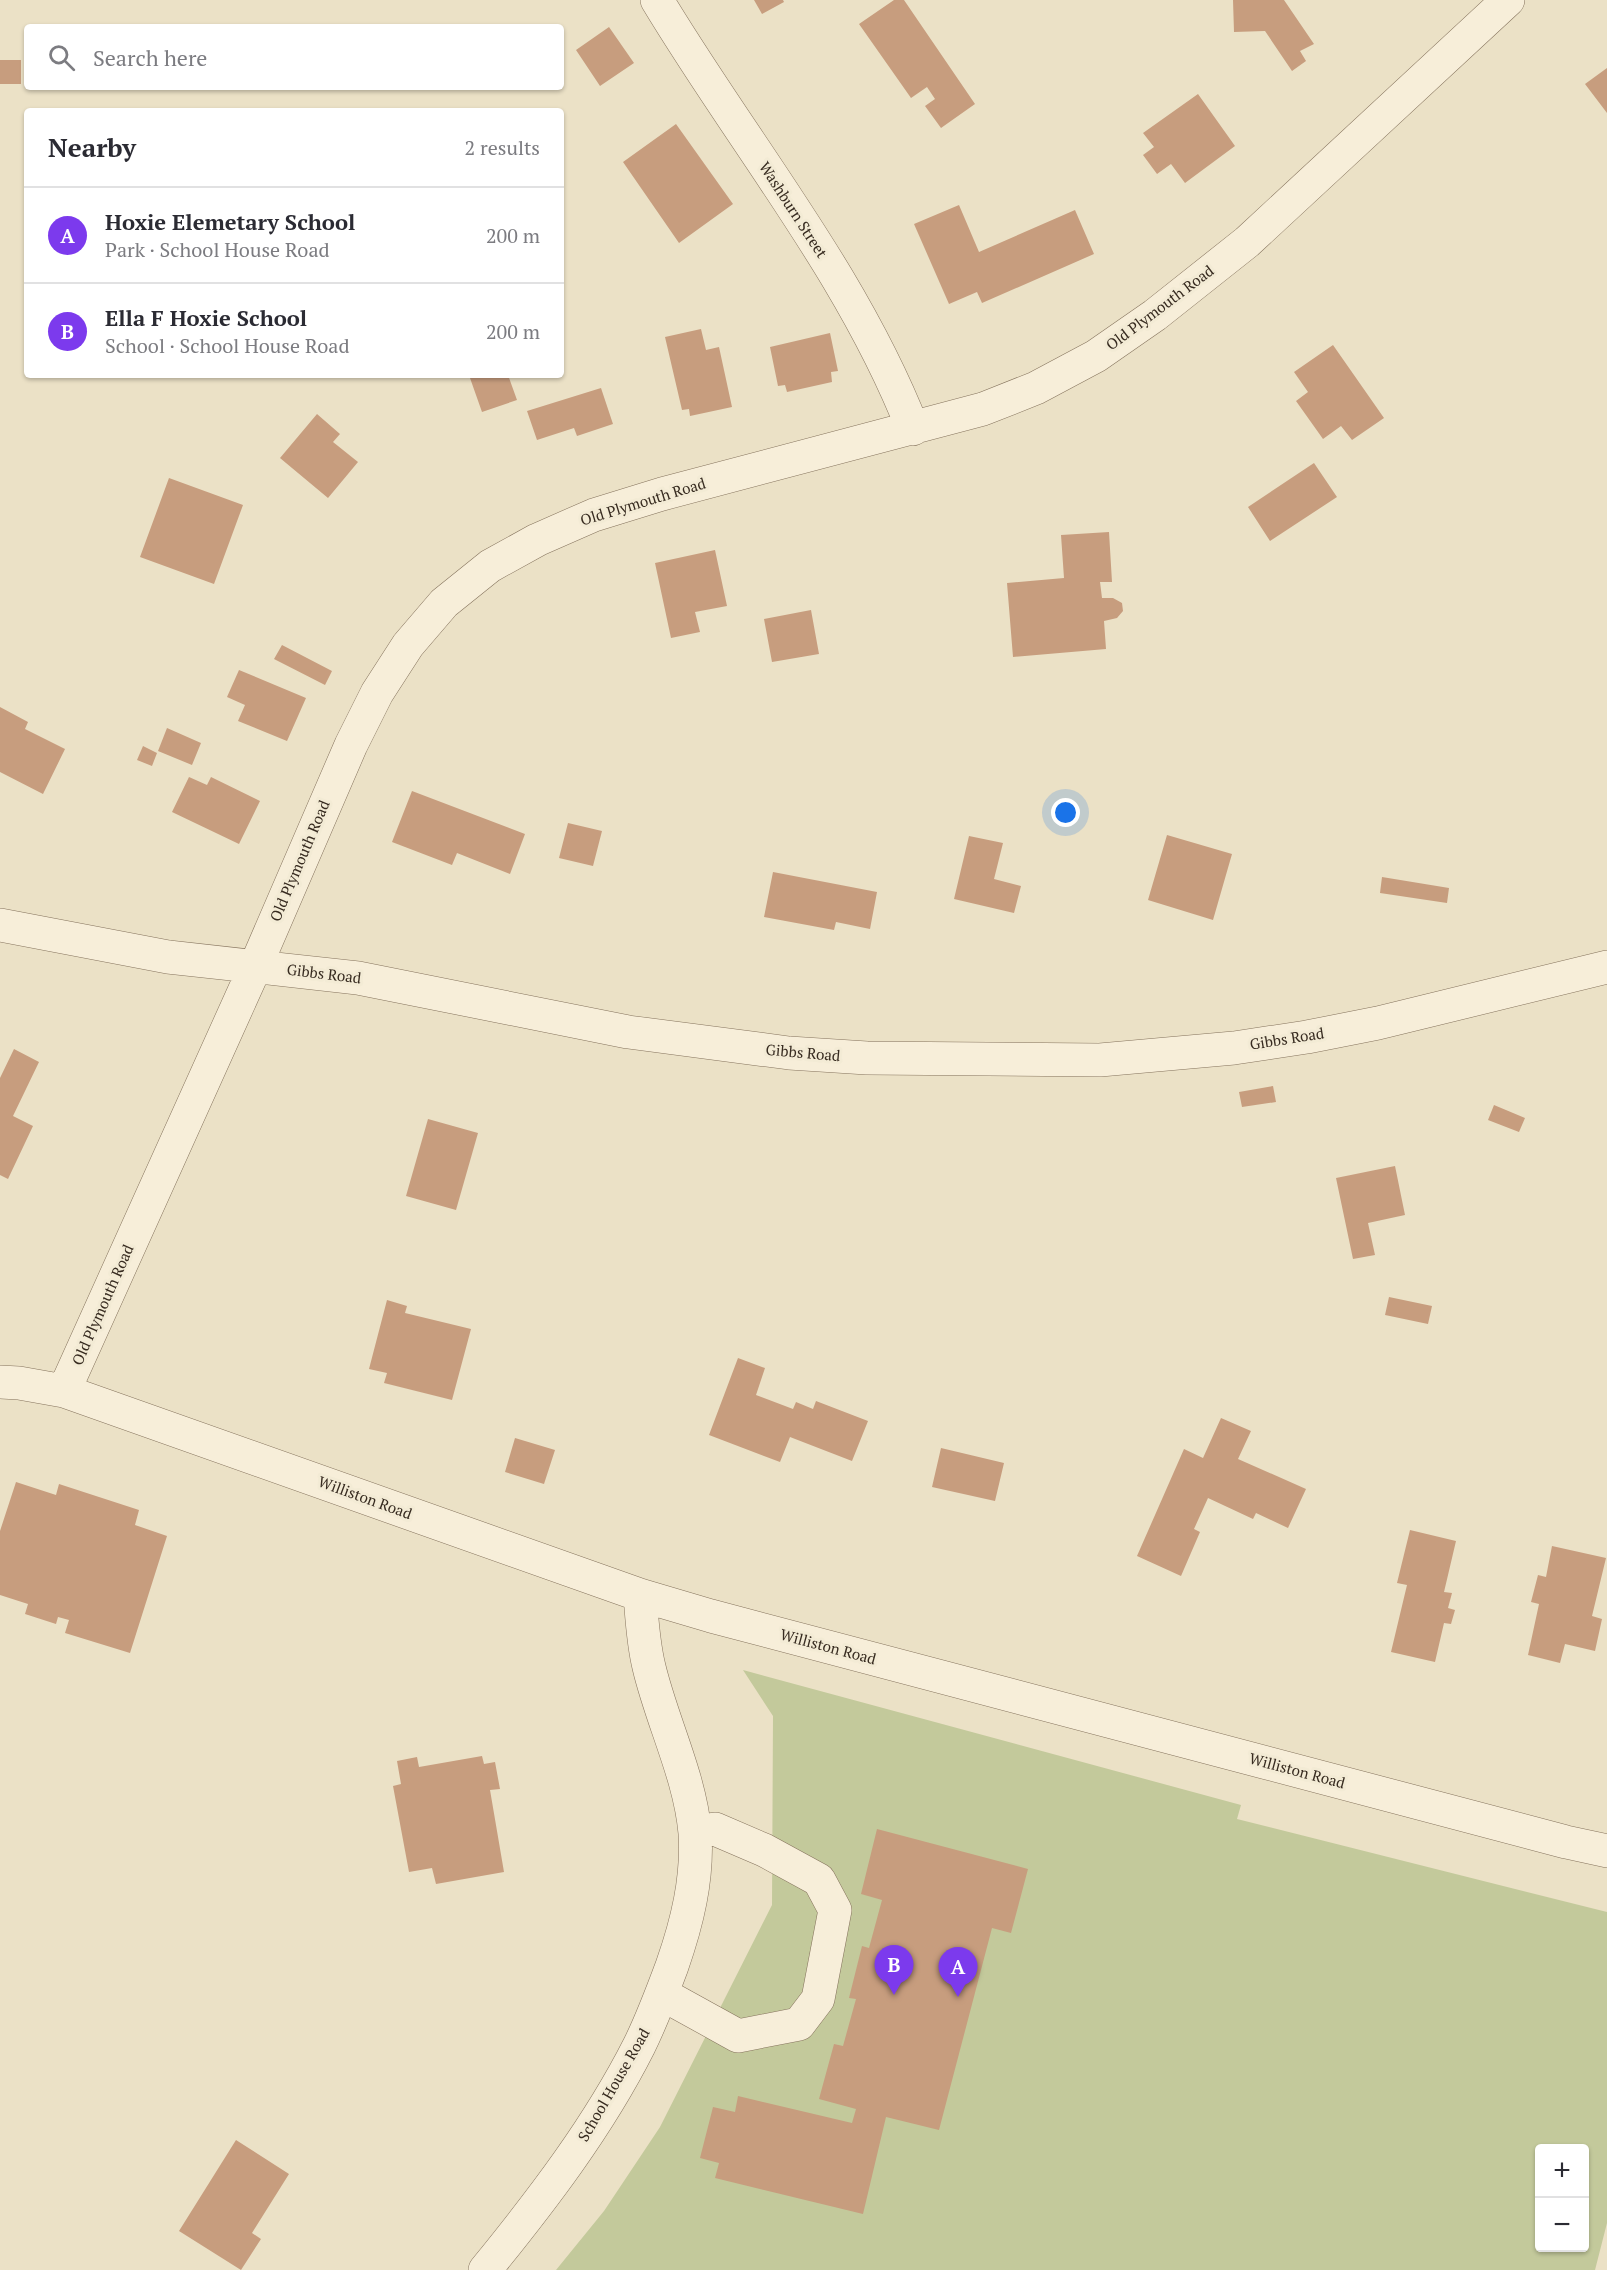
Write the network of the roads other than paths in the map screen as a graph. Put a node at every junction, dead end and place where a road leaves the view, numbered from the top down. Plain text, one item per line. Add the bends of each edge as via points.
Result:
1 (657, 0) edge
2 (1508, 0) edge
3 (913, 429) junction
4 (0, 925) edge
5 (256, 965) junction
6 (1607, 967) edge
7 (0, 1382) edge
8 (64, 1391) junction
9 (640, 1595) junction
10 (694, 1832) junction
11 (1607, 1851) edge
12 (662, 1994) junction
13 (485, 2270) edge

1 - 3 street, Washburn Street via 814,239 896,385
2 - 3 street, Old Plymouth Road via 1247,242 1155,315 1096,356 1036,388
3 - 5 street, Old Plymouth Road via 594,515 490,566 444,603 408,645 377,693 313,829
4 - 5 street, Gibbs Road via 168,957
5 - 6 street, Gibbs Road via 358,978 628,1032 709,1044 867,1058 1032,1060 1162,1056 1307,1037
5 - 8 street, Old Plymouth Road
7 - 8 street
8 - 9 street, Williston Road
9 - 10 street, School House Road via 649,1668 687,1791
9 - 11 street, Williston Road
10 - 12 street, School House Road via 695,1876 684,1930
10 - 12 street via 715,1829 819,1880 835,1910 818,2000 799,2024 738,2036
12 - 13 street, School House Road via 639,2046 582,2141

